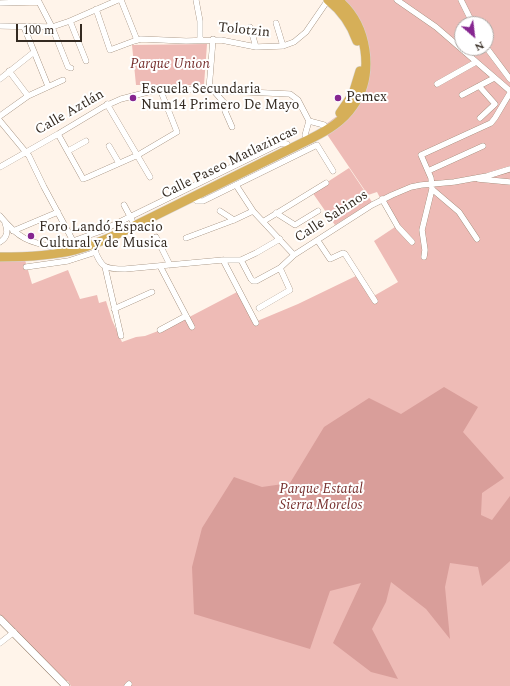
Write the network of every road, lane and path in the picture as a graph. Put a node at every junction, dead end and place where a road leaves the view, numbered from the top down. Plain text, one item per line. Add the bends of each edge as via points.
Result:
1 (118, 0) edge
2 (121, 0) edge
3 (194, 0) edge
4 (328, 0) edge
5 (338, 0) edge
6 (397, 0) edge
7 (460, 0) edge
8 (38, 1) edge
9 (0, 2) edge
10 (96, 9) junction
11 (469, 16) edge
12 (70, 21) junction
13 (276, 23) dead end
14 (0, 26) edge
15 (24, 27) junction
16 (52, 27) junction
17 (250, 27) dead end
18 (213, 39) junction
19 (137, 40) junction
20 (200, 40) junction
21 (283, 46) junction
22 (256, 47) junction
23 (34, 52) junction
24 (493, 56) edge
25 (86, 61) dead end
26 (476, 62) junction
27 (71, 68) dead end
28 (9, 71) junction
29 (494, 78) junction
30 (0, 79) edge
31 (510, 79) edge
32 (63, 80) dead end
33 (437, 84) dead end
34 (48, 86) junction
35 (479, 86) junction
36 (160, 90) junction
37 (211, 90) junction
38 (510, 92) edge
39 (462, 95) dead end
40 (28, 96) junction
41 (107, 104) junction
42 (0, 116) edge
43 (480, 118) dead end
44 (0, 121) edge
45 (309, 121) junction
46 (324, 125) junction
47 (232, 127) dead end
48 (58, 134) junction
49 (305, 135) junction
50 (86, 141) dead end
51 (109, 146) dead end
52 (483, 146) dead end
53 (68, 151) junction
54 (27, 152) junction
55 (138, 155) junction
56 (119, 163) junction
57 (259, 164) junction
58 (0, 166) edge
59 (268, 169) junction
60 (510, 169) edge
61 (333, 171) dead end
62 (428, 171) junction
63 (150, 178) dead end
64 (472, 178) junction
65 (510, 182) edge
66 (326, 183) dead end
67 (236, 185) junction
68 (432, 186) junction
69 (192, 198) junction
70 (382, 199) junction
71 (124, 204) dead end
72 (220, 211) dead end
73 (253, 211) junction
74 (318, 211) dead end
75 (58, 212) junction
76 (276, 213) junction
77 (0, 216) edge
78 (131, 219) junction
79 (234, 220) junction
80 (264, 221) junction
81 (5, 223) junction
82 (13, 231) junction
83 (156, 237) dead end
84 (186, 238) dead end
85 (280, 239) junction
86 (477, 239) dead end
87 (318, 240) junction
88 (0, 242) edge
89 (412, 242) dead end
90 (57, 248) junction
91 (94, 248) junction
92 (0, 252) edge
93 (294, 255) junction
94 (0, 257) edge
95 (424, 258) dead end
96 (223, 260) junction
97 (241, 260) junction
98 (170, 265) junction
99 (160, 266) junction
100 (26, 267) dead end
101 (105, 267) junction
102 (280, 268) junction
103 (152, 292) dead end
104 (375, 301) dead end
105 (259, 308) dead end
106 (114, 309) junction
107 (186, 316) junction
108 (256, 322) dead end
109 (192, 327) dead end
110 (160, 330) dead end
111 (121, 336) dead end
112 (0, 619) edge
113 (14, 632) junction
114 (0, 643) edge
115 (66, 686) edge

1 - 10 street
2 - 19 street
3 - 20 street via 200,20
4 - 21 street, Tolotzin via 306,32 294,42
4 - 46 highway, Calle Paseo Matlazincas via 341,11 353,30 359,51 360,69 349,100 335,117
5 - 57 highway, Calle Paseo Matlazincas via 353,17 363,41 366,69 359,96 348,112 332,127
6 - 26 street via 436,27
7 - 11 street
8 - 9 street
8 - 16 street
10 - 12 street
10 - 19 street via 110,50
12 - 16 street
12 - 25 street
13 - 21 street
14 - 15 street
15 - 16 street
15 - 23 street
16 - 27 street via 68,67
17 - 22 street
18 - 20 street, Tolotzin
18 - 22 street, Tolotzin
18 - 37 street
19 - 20 street, Tolotzin
21 - 22 street, Tolotzin
23 - 28 street
23 - 34 street
24 - 31 street
26 - 29 street
26 - 33 street
28 - 30 street
28 - 40 street
29 - 35 street
29 - 38 street
32 - 34 street
34 - 40 street
35 - 39 street
35 - 43 street via 495,104
36 - 37 street, Calle Aztlán
36 - 41 street, Calle Aztlán
36 - 55 street via 177,132
37 - 45 street, Calle Aztlán via 290,94 298,100
37 - 47 street via 226,105 225,110
38 - 62 street via 491,123 422,154
40 - 42 street
41 - 48 street, Calle Aztlán
41 - 55 street
44 - 54 street
45 - 46 street
45 - 49 street
46 - 49 highway, Calle Paseo Matlazincas
48 - 53 street
48 - 54 street, Calle Aztlán
49 - 78 highway, Calle Paseo Matlazincas
50 - 53 street
51 - 56 street
52 - 62 street
53 - 56 street via 83,179
54 - 58 street, Calle Aztlán
54 - 75 street
55 - 56 street
55 - 63 street
57 - 59 street
57 - 69 highway, Calle Paseo Matlazincas
59 - 61 street via 317,145
59 - 67 street
60 - 64 street
62 - 68 street
64 - 65 street
64 - 68 street, Calle Sabinos
66 - 76 street
67 - 69 street via 203,201
67 - 73 street, Calle Sabinos
68 - 70 street, Calle Sabinos via 411,187
68 - 86 street via 459,212
68 - 95 street via 422,230
69 - 91 highway, Calle Paseo Matlazincas
70 - 87 street, Calle Sabinos
70 - 89 street via 398,227
71 - 78 street
72 - 79 street
73 - 79 street
73 - 80 street, Calle Sabinos
74 - 76 street via 295,225
75 - 78 street via 73,241
75 - 82 street
76 - 80 street
77 - 81 street
78 - 90 highway, Calle Paseo Matlazincas via 94,238
79 - 84 street
80 - 85 street, Calle Sabinos
81 - 82 street
81 - 88 street via 7,235
82 - 90 street via 31,242
83 - 98 street
85 - 93 street, Calle Sabinos
85 - 97 street
87 - 93 street, Calle Sabinos
87 - 104 street via 330,259 345,254
90 - 92 highway, Calle Paseo Matlazincas
91 - 94 highway, Calle Paseo Matlazincas via 54,254
91 - 100 street via 68,261
91 - 101 street
93 - 102 street
96 - 97 street
96 - 98 street
96 - 108 street
97 - 102 street via 254,281
98 - 99 street
99 - 101 street via 125,269
99 - 107 street
101 - 106 street
102 - 105 street via 290,290
103 - 106 street
106 - 111 street
107 - 109 street
107 - 110 street
112 - 113 street
113 - 114 street
113 - 115 street

